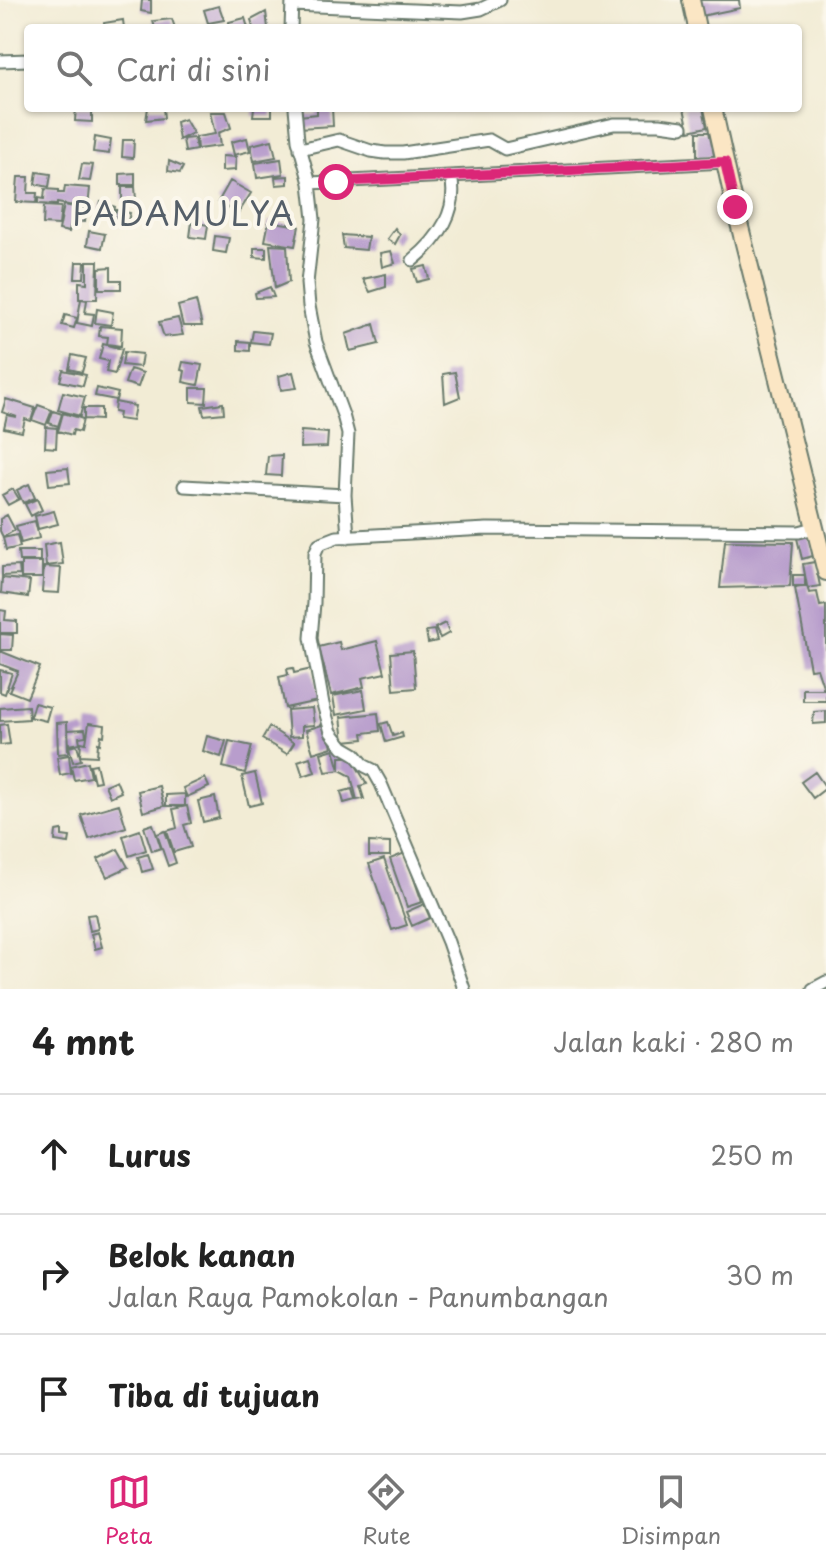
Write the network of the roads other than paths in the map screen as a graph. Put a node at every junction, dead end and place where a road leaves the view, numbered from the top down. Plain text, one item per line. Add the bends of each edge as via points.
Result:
1 (500, 0) edge
2 (691, 0) edge
3 (292, 2) edge
4 (291, 24) edge
5 (696, 24) edge
6 (24, 60) edge
7 (0, 61) edge
8 (295, 112) edge
9 (714, 112) edge
10 (682, 127) dead end
11 (300, 149) junction
12 (725, 162) junction
13 (451, 176) junction
14 (310, 183) junction
15 (413, 260) dead end
16 (184, 486) dead end
17 (345, 495) junction
18 (814, 528) junction
19 (348, 537) junction
20 (826, 572) edge
21 (826, 982) edge
22 (464, 989) edge
23 (813, 989) edge

1 - 3 street via 462,12
2 - 5 main road
3 - 4 street
6 - 7 street
8 - 11 street
9 - 12 main road
10 - 11 street via 614,124 505,149 489,140 385,153 339,140
11 - 14 street
12 - 13 street
12 - 18 main road
13 - 14 street
13 - 15 street via 453,203 447,219
14 - 17 street via 314,219 309,306 316,342 346,425
16 - 17 street
17 - 19 street
18 - 19 street via 487,529
18 - 20 main road
19 - 22 street via 319,544 315,553 311,638 323,704 331,732 381,784
21 - 23 street

